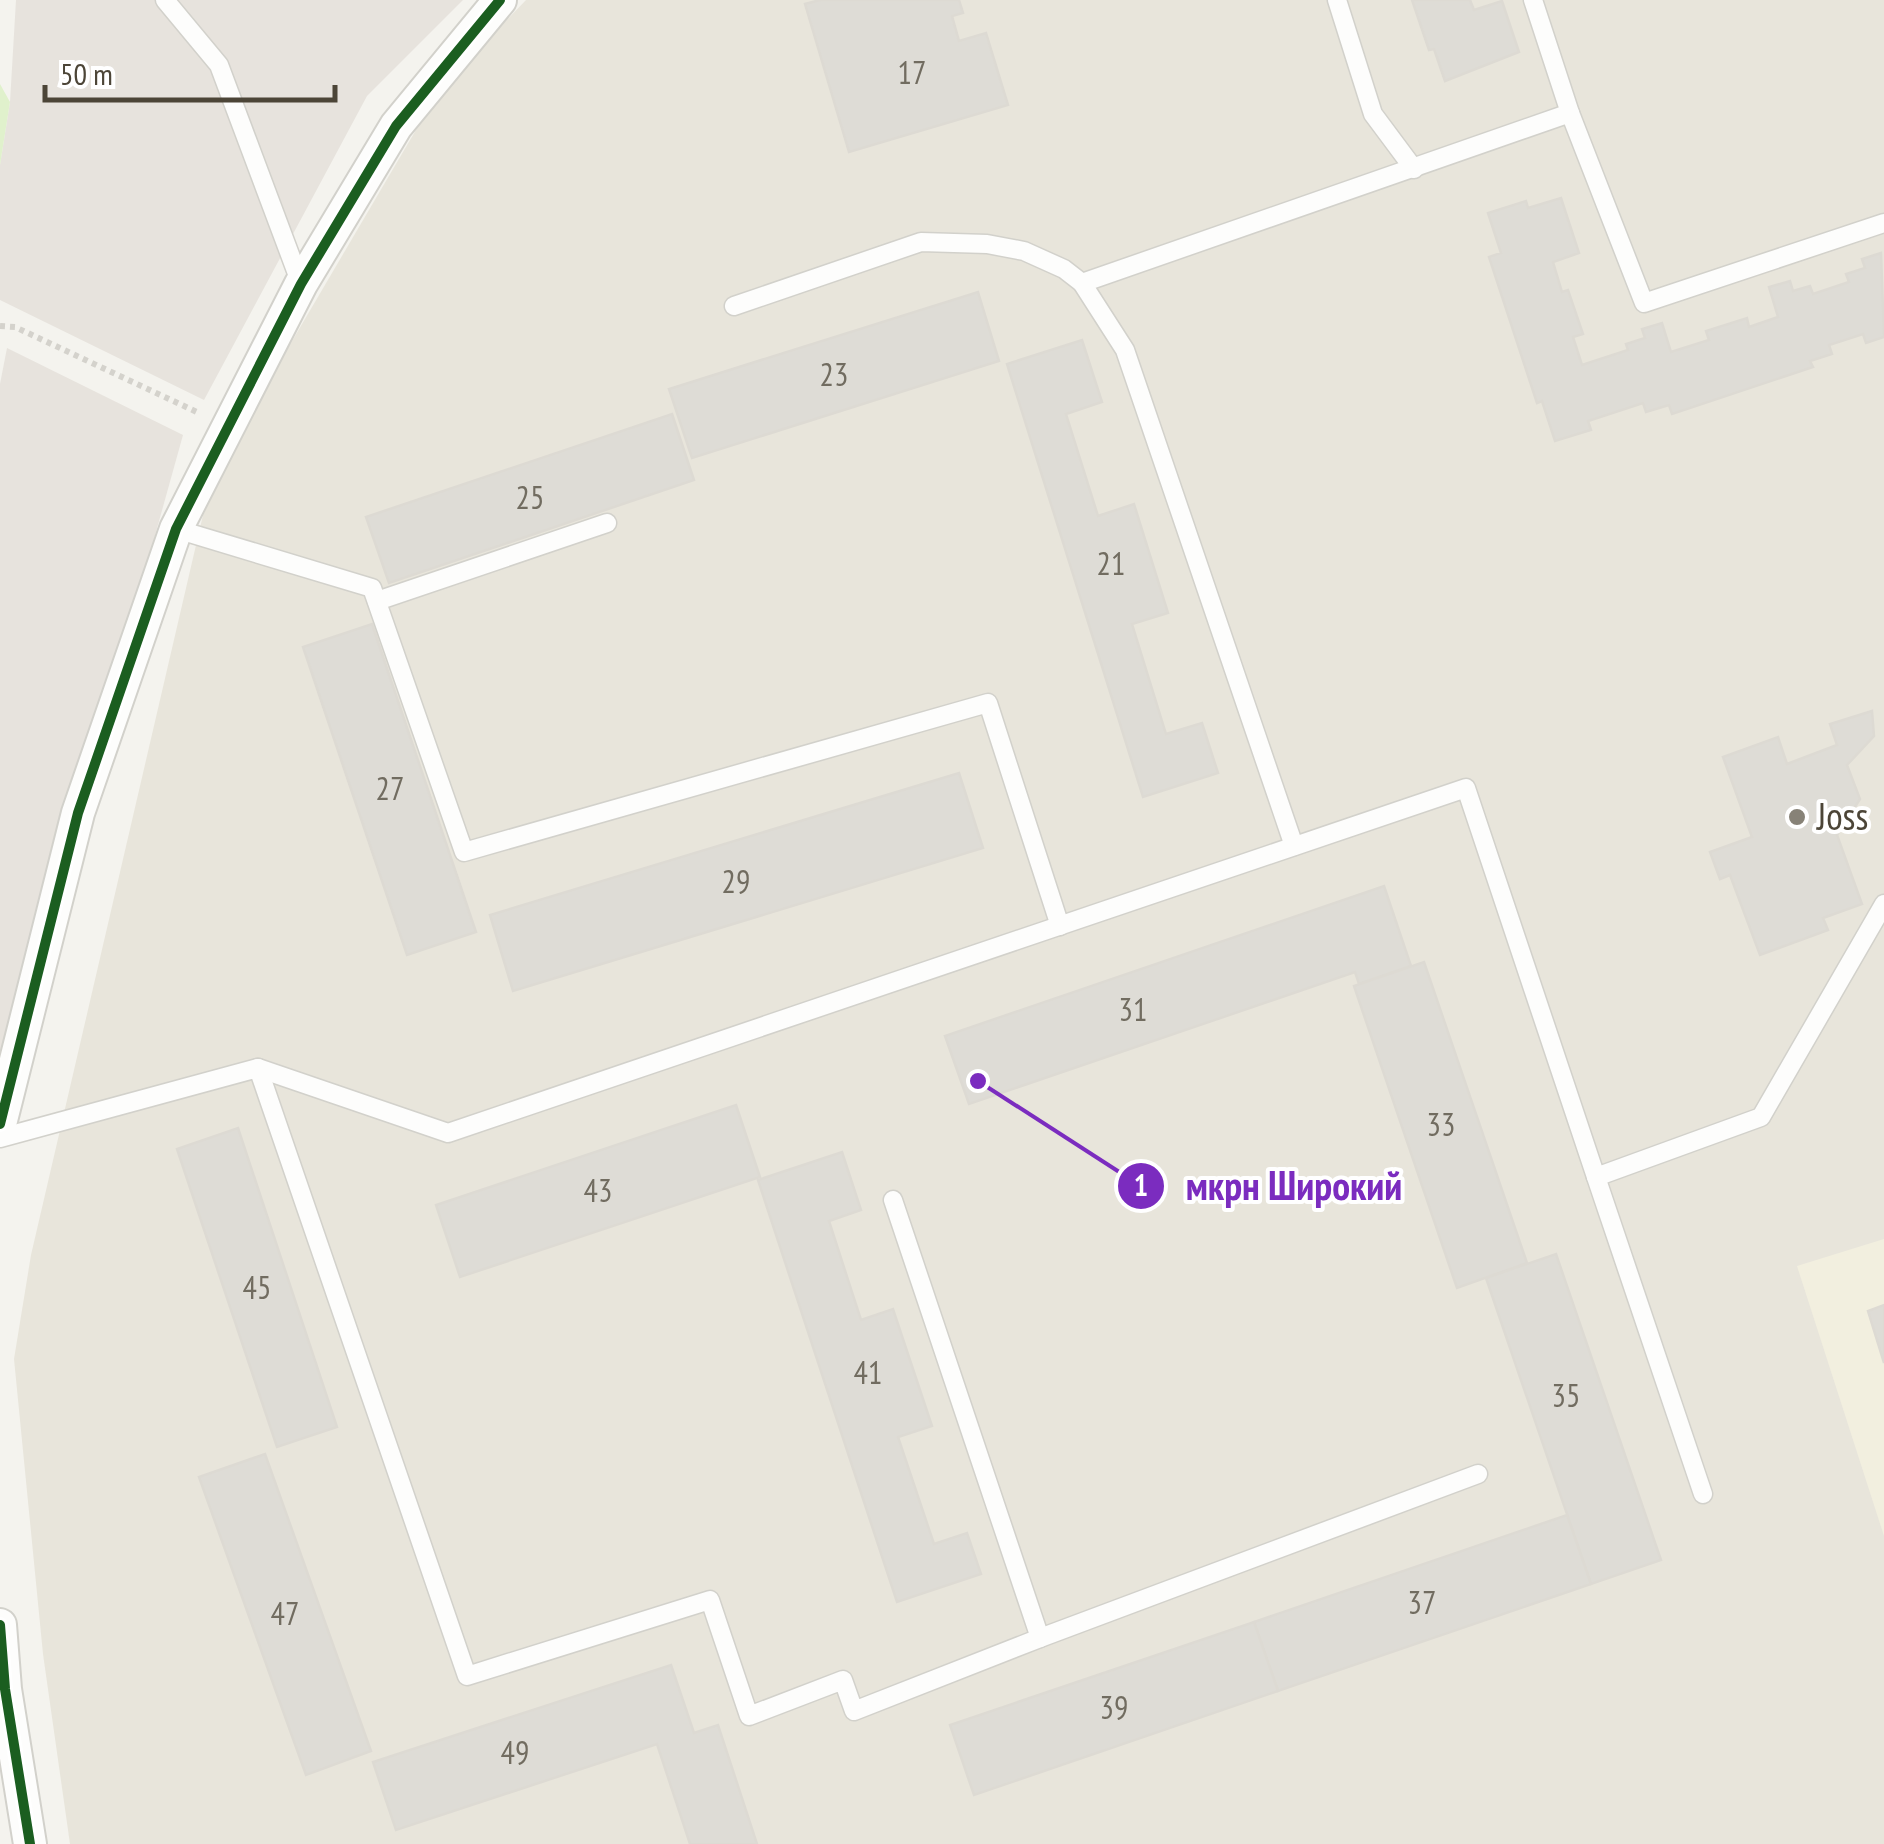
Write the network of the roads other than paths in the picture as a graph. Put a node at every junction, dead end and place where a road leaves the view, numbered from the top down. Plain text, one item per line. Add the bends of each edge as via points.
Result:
1 (165, 0) edge
2 (500, 0) edge
3 (1336, 0) edge
4 (1534, 0) edge
5 (1570, 113) junction
6 (1414, 169) junction
7 (1884, 223) edge
8 (301, 284) junction
9 (1082, 284) junction
10 (734, 306) dead end
11 (607, 523) dead end
12 (176, 528) junction
13 (376, 601) junction
14 (1294, 846) junction
15 (1884, 904) edge
16 (1060, 926) junction
17 (258, 1068) junction
18 (0, 1124) edge
19 (0, 1138) edge
20 (1596, 1178) junction
21 (893, 1200) dead end
22 (1478, 1474) dead end
23 (1703, 1494) dead end
24 (0, 1625) edge
25 (1040, 1638) junction
26 (30, 1844) edge

1 - 8 lane via 219,66
2 - 8 street via 396,126
3 - 6 lane via 1374,114
4 - 5 lane
5 - 6 lane
5 - 7 lane via 1644,302
6 - 9 lane
8 - 12 street
9 - 10 lane via 1024,250 920,242
9 - 14 lane via 1125,350
11 - 13 lane
12 - 13 lane via 372,588
12 - 18 street via 78,813
13 - 16 lane via 464,852 988,704
14 - 16 lane
14 - 20 lane via 1466,788
15 - 20 lane via 1761,1117
16 - 17 lane via 448,1133
17 - 19 lane
17 - 25 lane via 467,1676 710,1600 749,1716 843,1680 854,1711
20 - 23 lane
21 - 25 lane
22 - 25 lane
24 - 26 street

